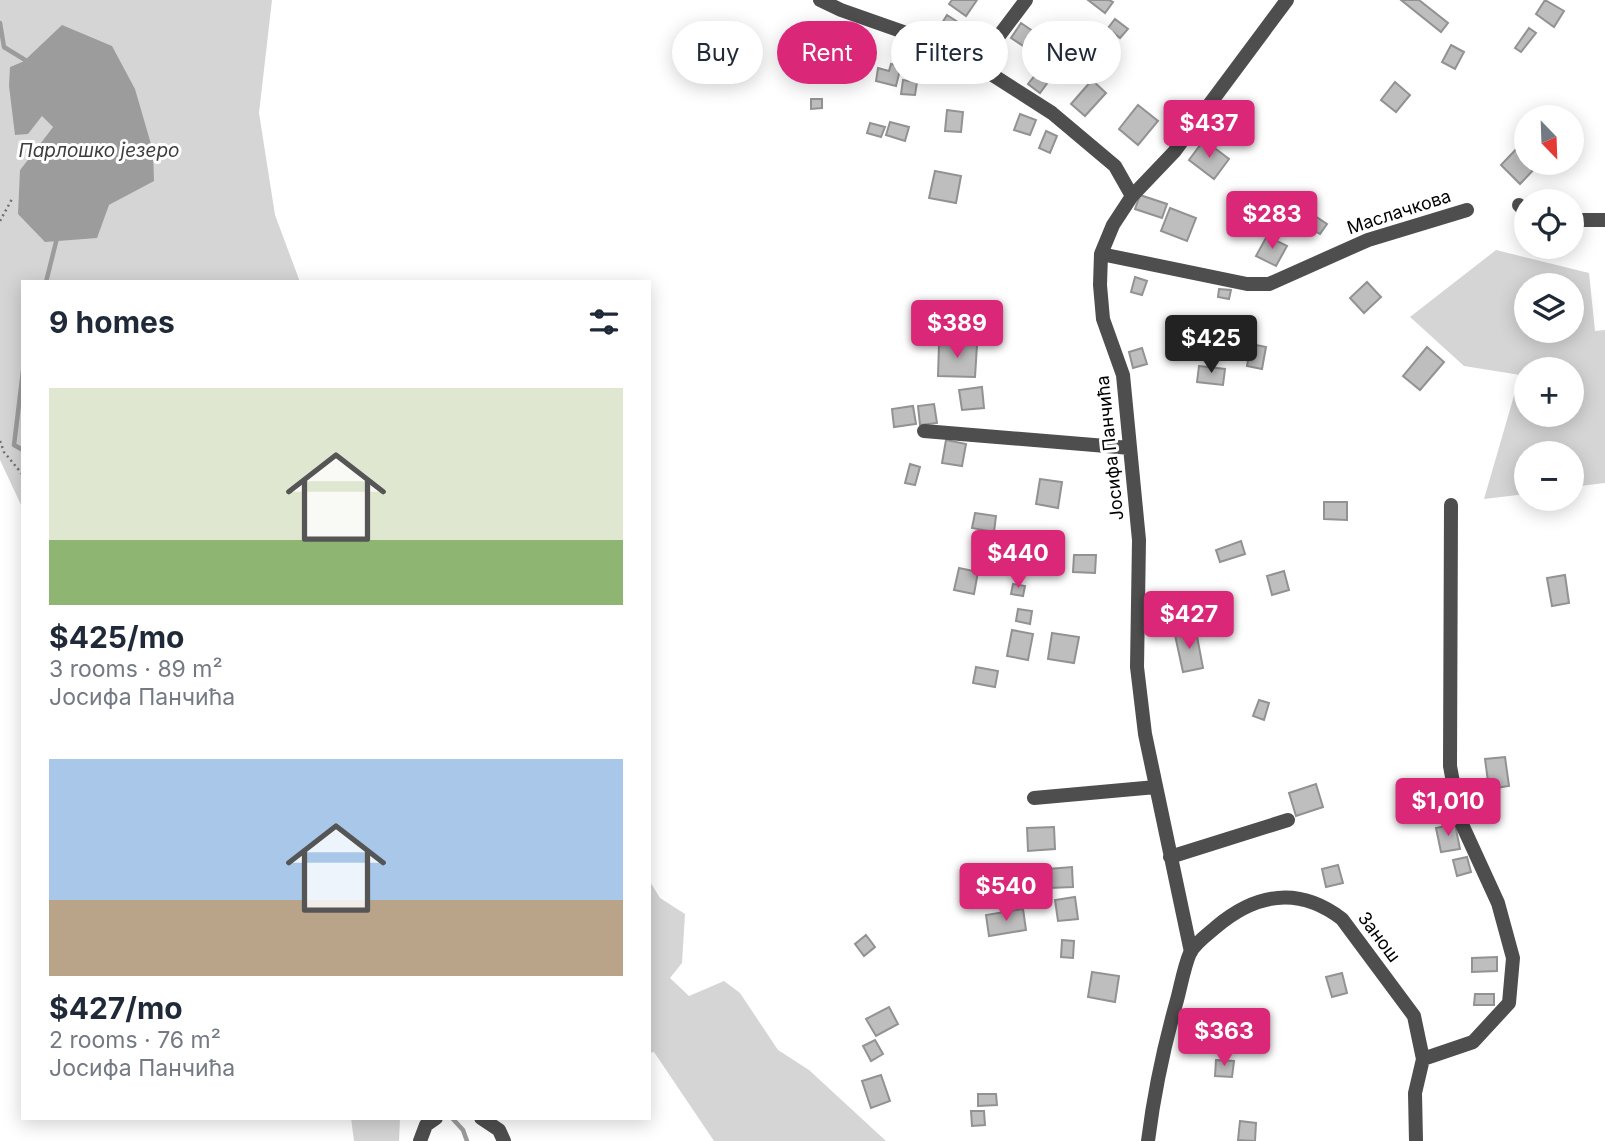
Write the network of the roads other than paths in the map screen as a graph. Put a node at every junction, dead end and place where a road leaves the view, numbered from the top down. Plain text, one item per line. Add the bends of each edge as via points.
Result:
1 (820, 0) edge
2 (1026, 0) edge
3 (1287, 0) edge
4 (1008, 24) edge
5 (891, 26) edge
6 (1007, 84) edge
7 (1132, 196) junction
8 (1467, 210) dead end
9 (1584, 220) edge
10 (1605, 220) edge
11 (1101, 254) junction
12 (924, 431) dead end
13 (1130, 448) junction
14 (1451, 505) dead end
15 (1156, 787) junction
16 (1034, 798) dead end
17 (1288, 820) dead end
18 (1170, 857) junction
19 (1191, 952) junction
20 (1423, 1059) junction
21 (433, 1120) edge
22 (484, 1120) edge
23 (420, 1141) edge
24 (504, 1141) edge
25 (1148, 1141) edge
26 (1416, 1141) edge

1 - 5 street
2 - 4 street
3 - 7 street, Јосифа Панчића via 1174,152
6 - 7 street via 1052,113 1115,166
7 - 11 street, Јосифа Панчића
8 - 11 street, Маслачкова via 1368,240 1269,284 1247,284
9 - 10 street
11 - 13 street, Јосифа Панчића via 1103,319 1124,375
12 - 13 street
13 - 15 street, Јосифа Панчића via 1139,540 1137,667
14 - 20 street via 1450,766 1460,820 1498,903 1513,958 1509,1003 1473,1042
15 - 16 street
15 - 18 street, Јосифа Панчића
17 - 18 street
18 - 19 street, Јосифа Панчића
19 - 20 street, Занош via 1228,917 1274,896 1327,908 1342,919 1414,1016
19 - 25 street via 1162,1056
20 - 26 street, Занош via 1415,1093
21 - 23 street
22 - 24 street via 499,1130

